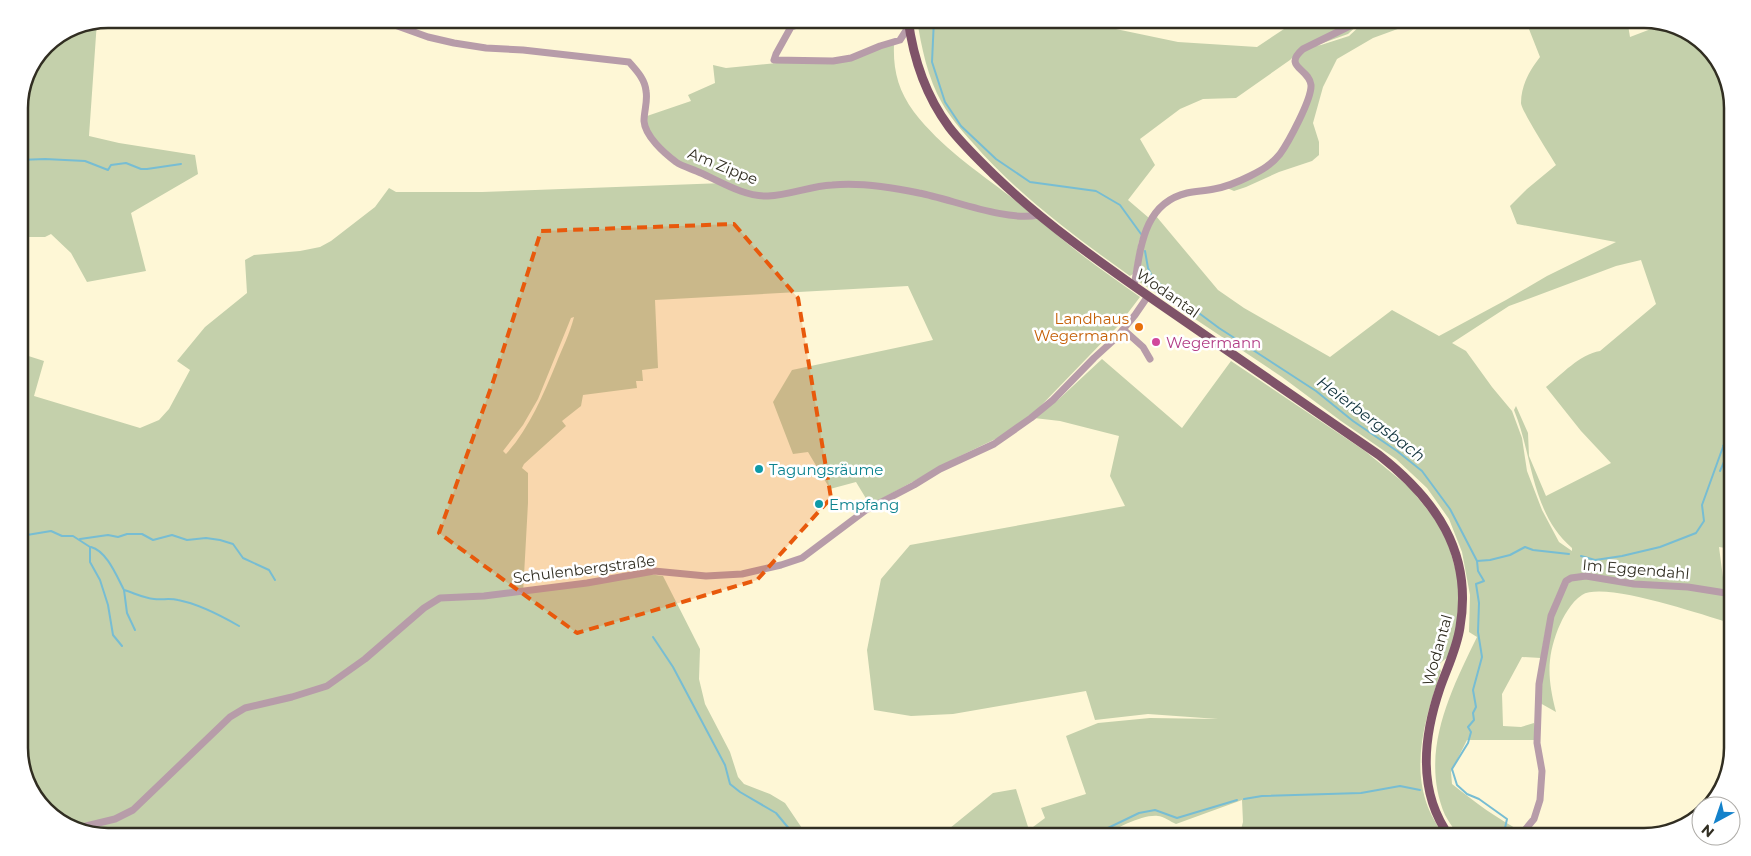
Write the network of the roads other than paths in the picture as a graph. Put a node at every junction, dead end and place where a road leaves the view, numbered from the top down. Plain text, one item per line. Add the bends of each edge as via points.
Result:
1 (403, 28) edge
2 (790, 28) edge
3 (905, 28) edge
4 (909, 28) edge
5 (1346, 28) edge
6 (1038, 215) junction
7 (1132, 285) junction
8 (1148, 296) junction
9 (1124, 330) junction
10 (1150, 359) dead end
11 (1724, 593) edge
12 (85, 825) edge
13 (1445, 828) edge
14 (1526, 828) edge

1 - 6 street, Am Zippe via 428,37 486,48 629,62 646,89 645,128 660,147 677,162 754,195 781,194 833,184 872,186 921,193 1000,213 1028,217
2 - 3 street, Wodantal via 774,60 833,61 851,58 900,40
4 - 6 main road, Wodantal via 916,59 934,104 976,157
5 - 7 street via 1303,49 1296,56 1295,63 1310,81 1310,91 1280,154 1269,167 1228,186 1188,192 1168,200 1154,214 1143,238
6 - 7 main road, Wodantal
7 - 8 main road, Wodantal
8 - 9 street, Schulenbergstraße
8 - 13 main road, Wodantal via 1379,455 1418,490 1445,526 1458,562 1462,613 1426,749 1429,789
9 - 10 street via 1144,347
9 - 12 street, Schulenbergstraße via 1053,400 1009,435 866,510 802,558 742,574 706,576 654,571 484,596 440,598 327,686 239,710 133,810 115,819
11 - 14 street, Im Eggendahl via 1586,576 1566,581 1551,616 1545,643 1539,684 1537,744 1542,771 1540,800 1534,819

